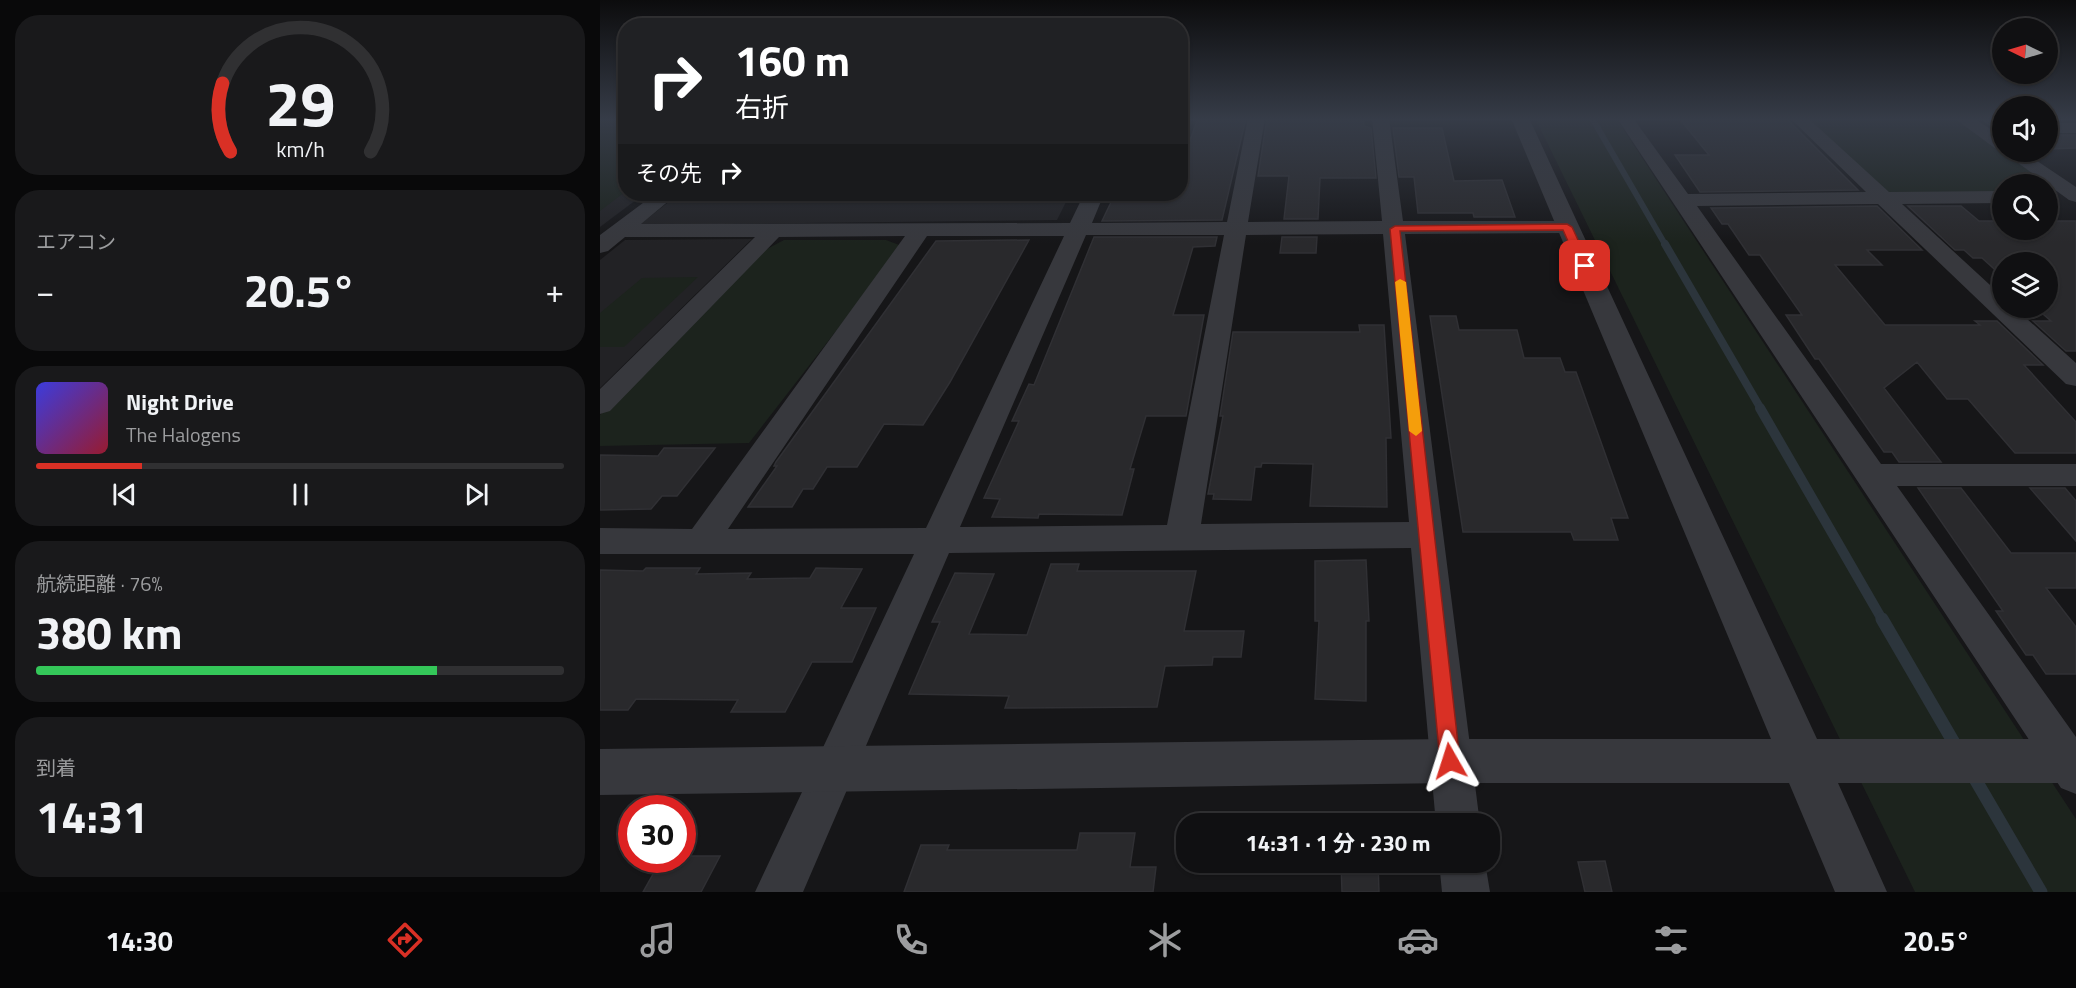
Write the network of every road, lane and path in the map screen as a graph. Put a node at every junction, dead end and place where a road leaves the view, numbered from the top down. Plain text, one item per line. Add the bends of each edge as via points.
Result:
1 (1249, 160) edge
2 (1386, 160) edge
3 (1538, 160) edge
4 (1653, 160) edge
5 (1842, 160) edge
6 (2027, 162) edge
7 (2044, 174) edge
8 (2058, 184) edge
9 (1992, 197) edge
10 (2058, 197) edge
11 (1884, 199) junction
12 (1681, 200) junction
13 (658, 201) edge
14 (1091, 201) edge
15 (1567, 227) junction
16 (1237, 229) junction
17 (1395, 229) junction
18 (619, 231) junction
19 (1077, 231) junction
20 (772, 232) junction
21 (920, 232) junction
22 (600, 246) edge
23 (2076, 378) edge
24 (600, 405) edge
25 (1870, 475) junction
26 (2076, 475) edge
27 (1427, 535) junction
28 (1182, 536) junction
29 (600, 541) edge
30 (701, 542) junction
31 (937, 542) junction
32 (1802, 759) junction
33 (1450, 761) junction
34 (2073, 765) edge
35 (834, 770) junction
36 (600, 772) edge
37 (1457, 813) edge
38 (1463, 873) edge
39 (779, 892) edge
40 (1466, 892) edge
41 (1861, 892) edge

1 - 16 street
2 - 17 street
3 - 15 street
4 - 12 street
5 - 11 street
6 - 7 street
8 - 10 street via 2076,196
9 - 11 street
11 - 12 street
11 - 23 street
12 - 25 street
13 - 18 street
14 - 19 street
15 - 17 street
15 - 32 street
16 - 17 street
16 - 19 street
16 - 28 street
17 - 27 street
18 - 20 street
18 - 22 street
19 - 21 street
19 - 31 street
20 - 21 street
20 - 24 street
21 - 30 street
25 - 26 street
25 - 34 street
27 - 28 street
27 - 33 street
28 - 31 street
29 - 30 street
30 - 31 street
31 - 35 street
32 - 33 street
32 - 34 street
32 - 41 street
33 - 35 street
33 - 37 street
35 - 36 street
35 - 39 street
38 - 40 street

